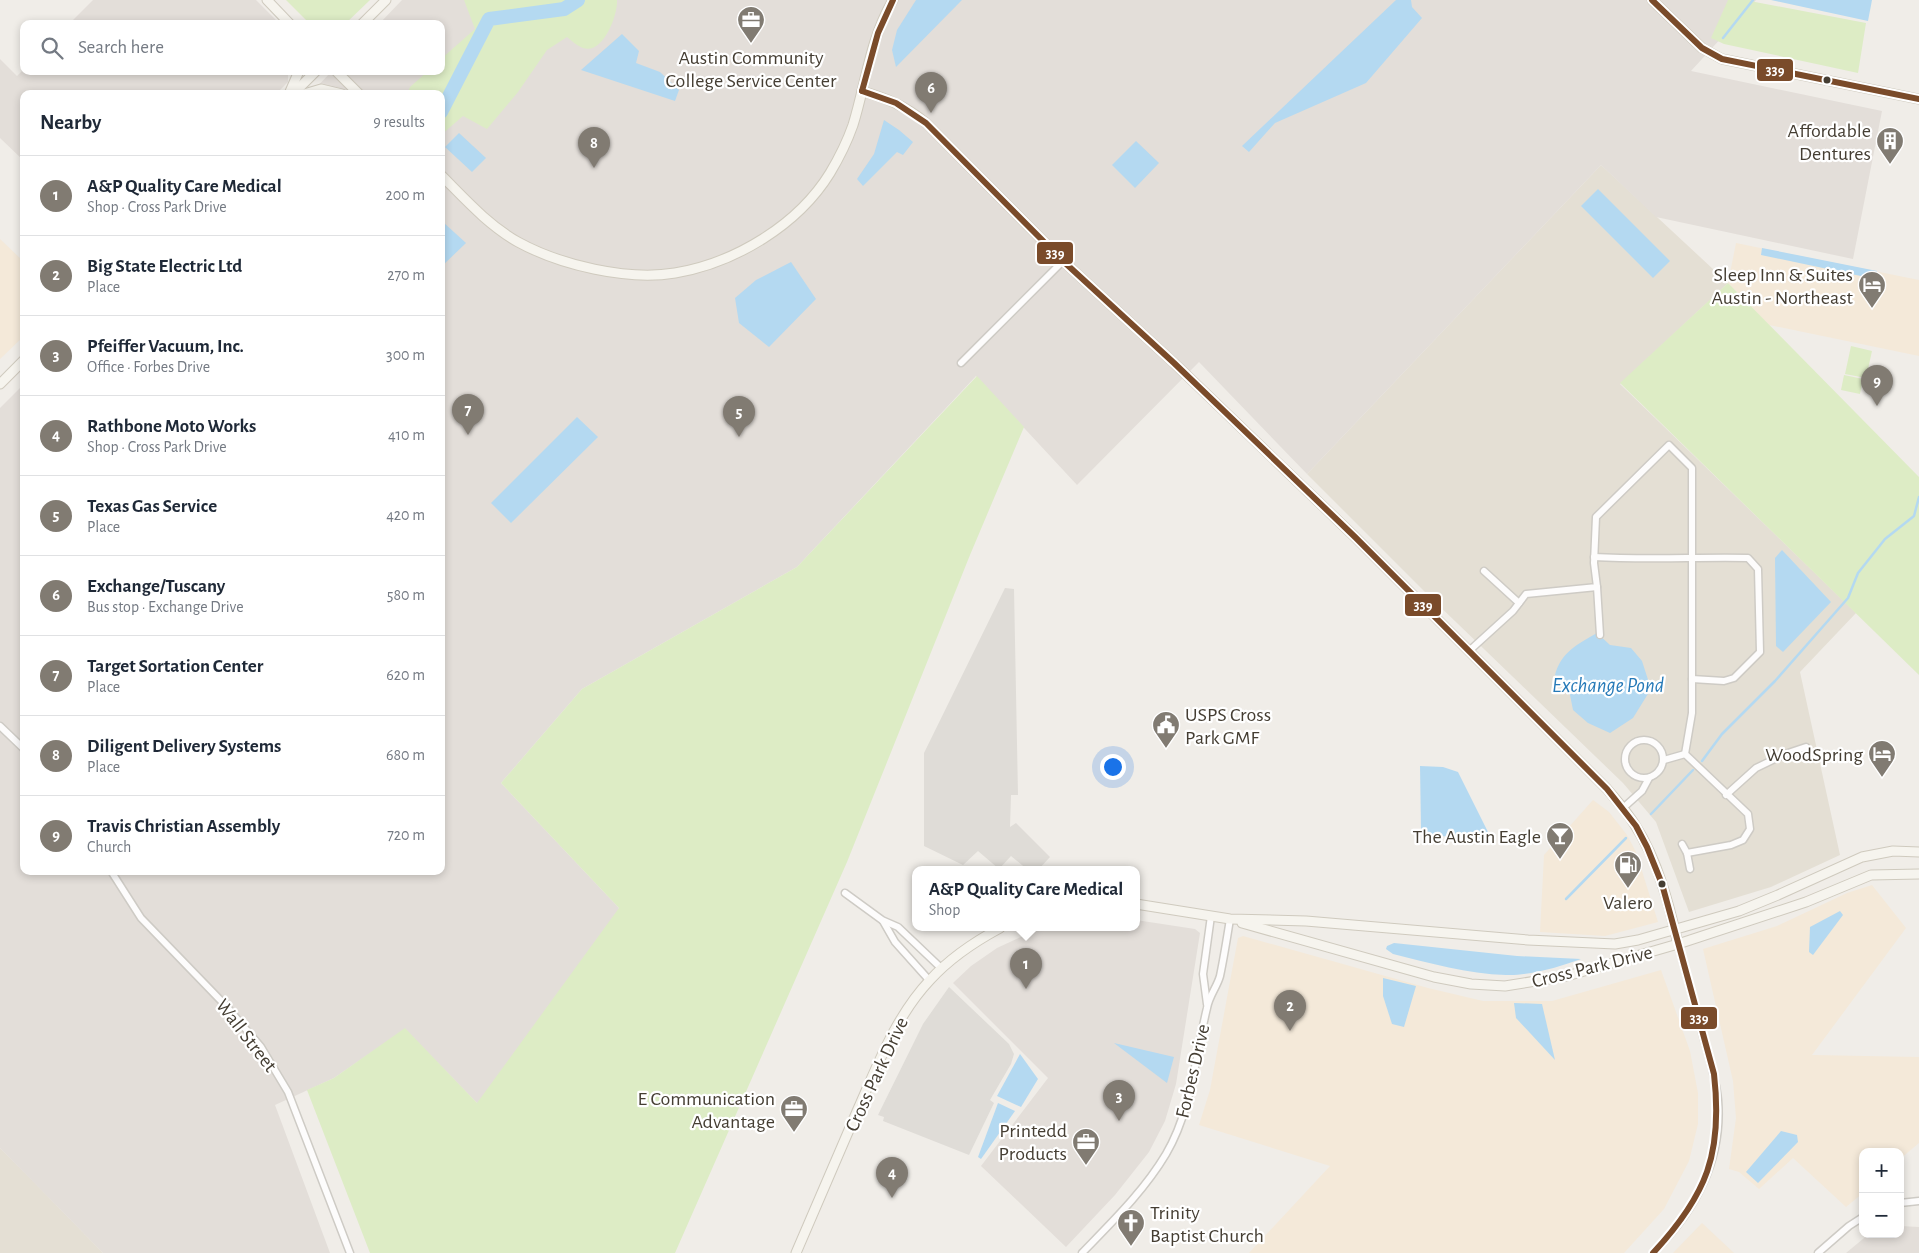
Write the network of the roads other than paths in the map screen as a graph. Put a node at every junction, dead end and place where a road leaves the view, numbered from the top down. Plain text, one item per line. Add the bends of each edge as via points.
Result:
1 (267, 0) edge
2 (386, 0) edge
3 (893, 0) edge
4 (1652, 0) edge
5 (286, 20) edge
6 (366, 20) edge
7 (297, 75) edge
8 (312, 75) edge
9 (340, 75) edge
10 (291, 90) edge
11 (297, 90) edge
12 (354, 90) edge
13 (862, 91) junction
14 (1919, 99) edge
15 (445, 179) edge
16 (1063, 261) junction
17 (961, 363) dead end
18 (20, 364) edge
19 (0, 384) edge
20 (1691, 556) junction
21 (1594, 557) junction
22 (1484, 571) dead end
23 (1597, 587) junction
24 (1519, 603) junction
25 (1600, 636) dead end
26 (1469, 651) junction
27 (1692, 679) junction
28 (0, 726) edge
29 (20, 745) edge
30 (1806, 747) dead end
31 (1685, 754) junction
32 (1664, 760) junction
33 (1649, 778) junction
34 (1726, 795) junction
35 (1623, 808) junction
36 (1682, 844) dead end
37 (1919, 852) edge
38 (1687, 853) junction
39 (1690, 869) dead end
40 (1919, 874) edge
41 (114, 875) edge
42 (846, 893) dead end
43 (1140, 905) edge
44 (1211, 916) junction
45 (1230, 919) junction
46 (882, 920) junction
47 (1675, 930) junction
48 (995, 931) edge
49 (1678, 944) junction
50 (942, 968) junction
51 (929, 980) junction
52 (1207, 1005) junction
53 (1919, 1201) edge
54 (1904, 1203) edge
55 (1859, 1220) edge
56 (350, 1253) edge
57 (796, 1253) edge
58 (1082, 1253) edge
59 (1653, 1253) edge
60 (1818, 1253) edge

1 - 5 street
2 - 6 street
3 - 13 street via 872,48
4 - 14 street via 1702,48 1722,59
7 - 10 street
8 - 11 street
9 - 12 street
13 - 15 street via 844,148 829,175 805,204 758,242 709,264 675,273 595,269 545,255 493,226
13 - 16 street via 892,100 924,122
16 - 17 street
16 - 26 street via 1174,363
18 - 19 street
20 - 21 street
20 - 21 street via 1692,468 1669,445 1596,516
20 - 27 street
20 - 27 street via 1748,558 1758,569 1760,652 1734,678 1724,681
21 - 23 street
22 - 24 street
23 - 24 street via 1526,594
23 - 25 street
24 - 26 street
26 - 35 street
27 - 31 street via 1692,713
28 - 29 street
30 - 34 street via 1756,768
31 - 32 street
31 - 34 street
32 - 33 street via 1659,771
32 - 33 street via 1662,750 1654,742 1640,739 1629,746 1626,766 1635,776
33 - 35 street via 1642,791
34 - 38 street via 1748,814 1750,828 1743,840
35 - 47 street via 1647,847
36 - 38 street
37 - 47 street, Cross Park Drive via 1893,850 1862,856 1747,908
38 - 39 street
40 - 49 street, Cross Park Drive via 1871,875 1787,908
41 - 56 street, Wall Street via 141,918 238,1018 275,1068 288,1092
42 - 46 street
43 - 44 street, Cross Park Drive
44 - 45 street, Cross Park Drive
44 - 52 street, Forbes Drive via 1203,974
45 - 47 street, Cross Park Drive via 1306,921 1616,944
45 - 49 street, Cross Park Drive via 1434,977 1505,986 1567,976
45 - 52 street, Forbes Drive via 1219,977
46 - 50 street via 898,927
46 - 51 street via 895,942
47 - 49 street
48 - 50 street, Cross Park Drive via 971,944
49 - 59 street via 1714,1074 1718,1129 1712,1161 1698,1198 1672,1234
50 - 51 street, Cross Park Drive
51 - 57 street, Cross Park Drive via 903,1015 888,1043
52 - 58 street, Forbes Drive via 1188,1099 1166,1154 1120,1213
53 - 54 street
55 - 60 street

